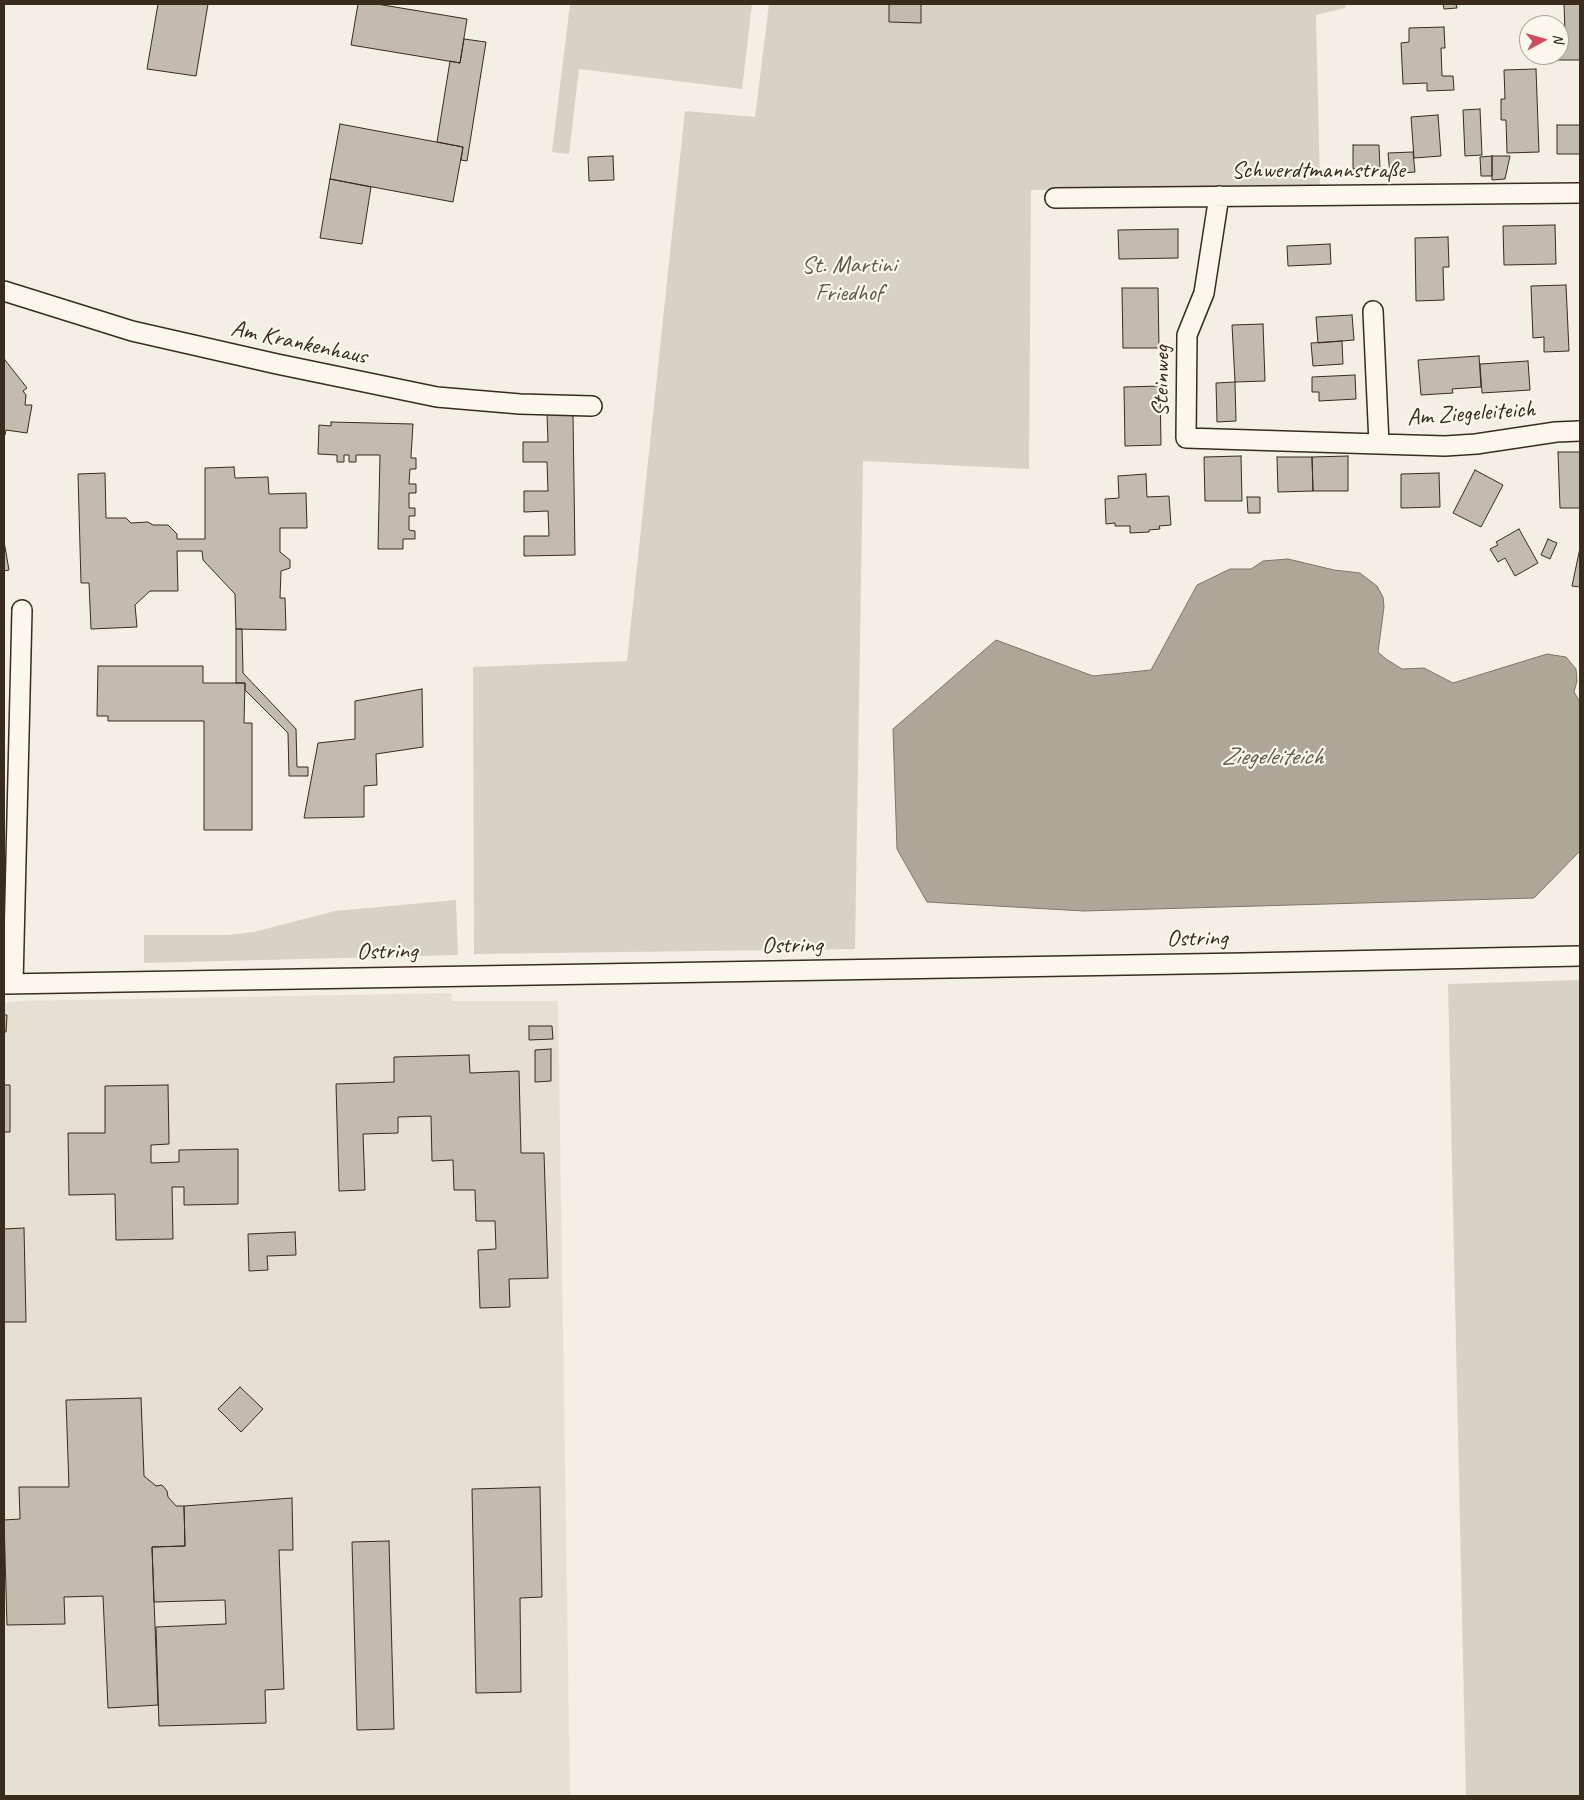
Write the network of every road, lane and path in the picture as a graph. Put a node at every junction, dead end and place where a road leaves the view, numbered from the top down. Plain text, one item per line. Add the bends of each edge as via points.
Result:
1 (1580, 193) edge
2 (1220, 196) junction
3 (1055, 198) dead end
4 (4, 291) edge
5 (1373, 311) dead end
6 (592, 406) dead end
7 (1580, 431) edge
8 (1379, 444) junction
9 (22, 610) dead end
10 (12, 682) edge
11 (9, 872) edge
12 (1580, 956) edge
13 (8, 984) edge

1 - 2 street, Schwerdtmannstraße
2 - 3 street, Schwerdtmannstraße
2 - 8 street, Steinweg via 1204,293 1187,335 1186,438
4 - 6 street, Am Krankenhaus via 132,332 428,395 502,403
5 - 8 street, Am Ziegeleiteich
7 - 8 street, Am Ziegeleiteich via 1445,446
9 - 10 street
10 - 11 street
11 - 13 street
12 - 13 street, Ostring

